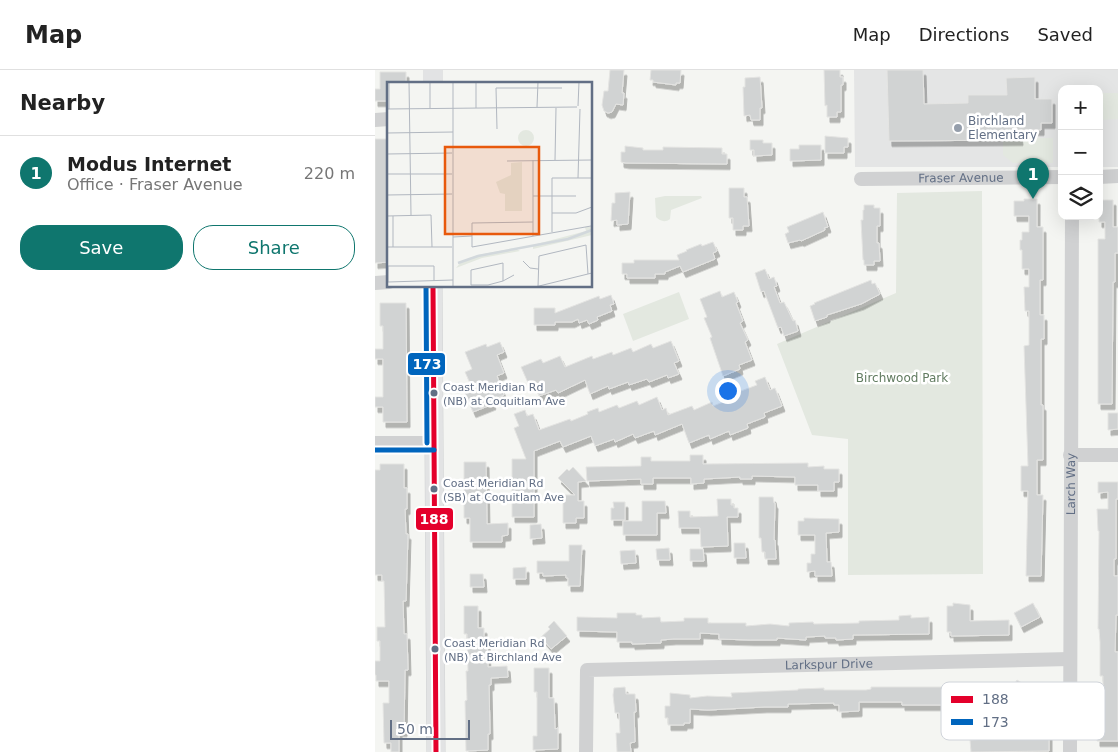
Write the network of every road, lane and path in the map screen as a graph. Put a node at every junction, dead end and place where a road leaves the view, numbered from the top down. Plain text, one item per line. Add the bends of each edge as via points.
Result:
1 (1103, 176) edge
2 (1118, 176) edge
3 (1058, 177) edge
4 (861, 180) dead end
5 (1071, 220) edge
6 (433, 288) edge
7 (434, 443) junction
8 (375, 444) edge
9 (1070, 455) junction
10 (1118, 455) edge
11 (1070, 659) junction
12 (1070, 682) edge
13 (436, 752) edge
14 (586, 752) edge

1 - 2 street
3 - 4 street, Fraser Avenue
5 - 9 street, Larch Way
6 - 7 main road
7 - 8 street
7 - 13 main road
9 - 10 street
9 - 11 street, Larch Way
11 - 12 street, Larch Way
11 - 14 street, Larkspur Drive via 587,670

